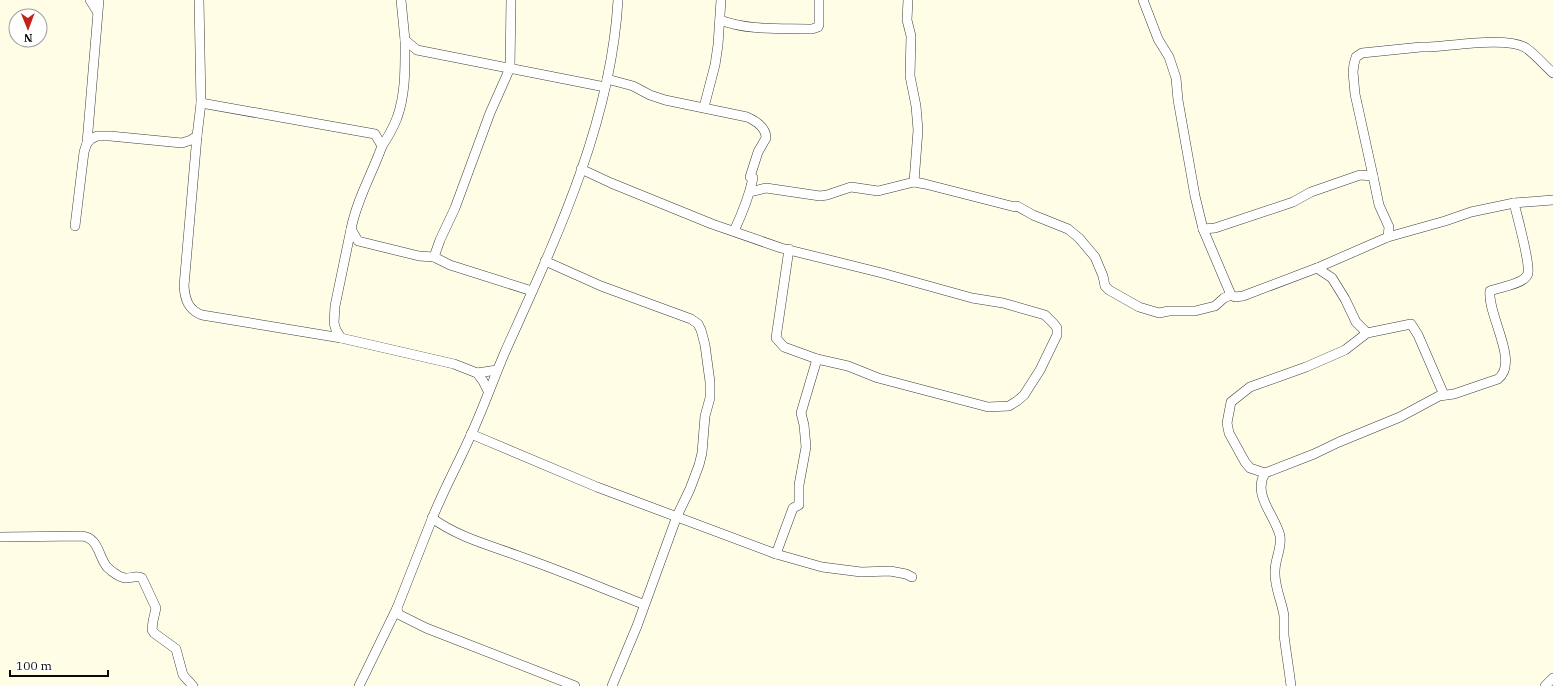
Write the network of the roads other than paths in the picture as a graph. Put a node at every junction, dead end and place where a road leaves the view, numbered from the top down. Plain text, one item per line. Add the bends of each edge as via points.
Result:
1 (90, 0) edge
2 (99, 0) edge
3 (199, 0) edge
4 (401, 0) edge
5 (511, 0) edge
6 (618, 0) edge
7 (721, 0) edge
8 (819, 0) edge
9 (908, 0) edge
10 (1143, 0) edge
11 (97, 11) junction
12 (720, 20) junction
13 (404, 40) junction
14 (510, 68) junction
15 (1553, 73) edge
16 (606, 83) junction
17 (201, 103) junction
18 (704, 107) junction
19 (391, 131) junction
20 (375, 134) junction
21 (197, 136) junction
22 (87, 143) junction
23 (382, 146) junction
24 (581, 169) junction
25 (1373, 176) junction
26 (914, 182) junction
27 (750, 192) junction
28 (1553, 200) edge
29 (1514, 203) junction
30 (75, 226) dead end
31 (351, 229) junction
32 (1204, 229) junction
33 (734, 231) junction
34 (1388, 237) junction
35 (358, 241) junction
36 (348, 244) junction
37 (789, 249) junction
38 (434, 258) junction
39 (544, 261) junction
40 (1317, 268) junction
41 (532, 291) junction
42 (1231, 295) junction
43 (334, 323) junction
44 (1367, 333) junction
45 (324, 335) junction
46 (341, 338) junction
47 (817, 359) junction
48 (497, 370) junction
49 (477, 373) junction
50 (488, 391) junction
51 (1444, 395) junction
52 (471, 434) junction
53 (1265, 473) junction
54 (677, 516) junction
55 (432, 518) junction
56 (0, 537) edge
57 (776, 554) junction
58 (912, 577) dead end
59 (644, 604) junction
60 (397, 608) junction
61 (1553, 678) edge
62 (193, 686) edge
63 (359, 686) edge
64 (575, 686) edge
65 (612, 686) edge
66 (1291, 686) edge
67 (1545, 686) edge

1 - 11 street
2 - 11 street
3 - 17 street
4 - 13 street
5 - 14 street
6 - 16 street
7 - 12 street
8 - 12 street via 820,25 812,29 759,28
9 - 26 street via 907,20 911,36 910,76 918,130
10 - 32 street via 1176,78 1194,196
11 - 22 street
12 - 18 street via 715,65
13 - 14 street via 417,50
13 - 19 street via 405,81 400,108
14 - 16 street
14 - 38 street
15 - 25 street via 1519,44 1421,46 1362,53 1356,57 1353,72 1355,94
16 - 18 street via 633,86 665,100
16 - 24 street via 596,125
17 - 20 street
17 - 21 street
18 - 27 street via 747,116 764,130 766,138 758,152 750,177 753,178
19 - 20 street
19 - 23 street
20 - 23 street
21 - 22 street via 182,144 110,136 97,136
21 - 45 street via 184,286 189,306 194,312 202,315
22 - 30 street
23 - 31 street via 359,200
24 - 33 street
24 - 39 street
25 - 32 street via 1360,174 1311,192 1293,202 1216,228
25 - 34 street via 1379,205 1389,227
26 - 27 street via 878,191 851,187 820,196 766,188
26 - 42 street via 1017,206 1068,230 1079,238 1095,257 1105,286 1139,307 1159,313 1195,311 1215,306
27 - 33 street
28 - 29 street
29 - 34 street via 1471,212
29 - 51 street via 1528,273 1519,282 1490,291 1489,297 1506,359 1504,371 1498,379
31 - 35 street
31 - 36 street
32 - 42 street
33 - 37 street
34 - 40 street
35 - 36 street
35 - 38 street
36 - 43 street
37 - 47 street via 776,338 784,347
37 - 47 street via 1045,315 1057,328 1057,335 1040,370 1024,395 1009,406 988,407
38 - 41 street
39 - 41 street
39 - 54 street via 601,286 692,319 698,324 705,345 710,382 709,404 705,416 699,465
40 - 42 street via 1242,296
40 - 44 street via 1332,278 1342,292 1356,322
41 - 48 street
43 - 45 street
43 - 46 street
44 - 51 street via 1411,324
44 - 53 street via 1345,350 1250,387 1231,402 1228,433 1250,468
45 - 46 street
46 - 49 street via 454,364
47 - 57 street via 801,413 806,447 799,485 799,505 793,508
48 - 49 street
48 - 50 street
49 - 50 street
50 - 52 street
51 - 53 street via 1400,417
52 - 54 street via 597,487
52 - 55 street
53 - 66 street via 1260,487 1280,537 1275,571 1277,591 1284,615
54 - 57 street
54 - 59 street
55 - 59 street via 444,527 473,539
55 - 60 street
56 - 62 street via 82,536 91,539 111,571 126,578 142,578 156,608 154,633 176,649 184,674
57 - 58 street via 822,567 861,572 890,571
59 - 65 street
60 - 63 street
60 - 64 street via 398,614 420,625
61 - 67 street

